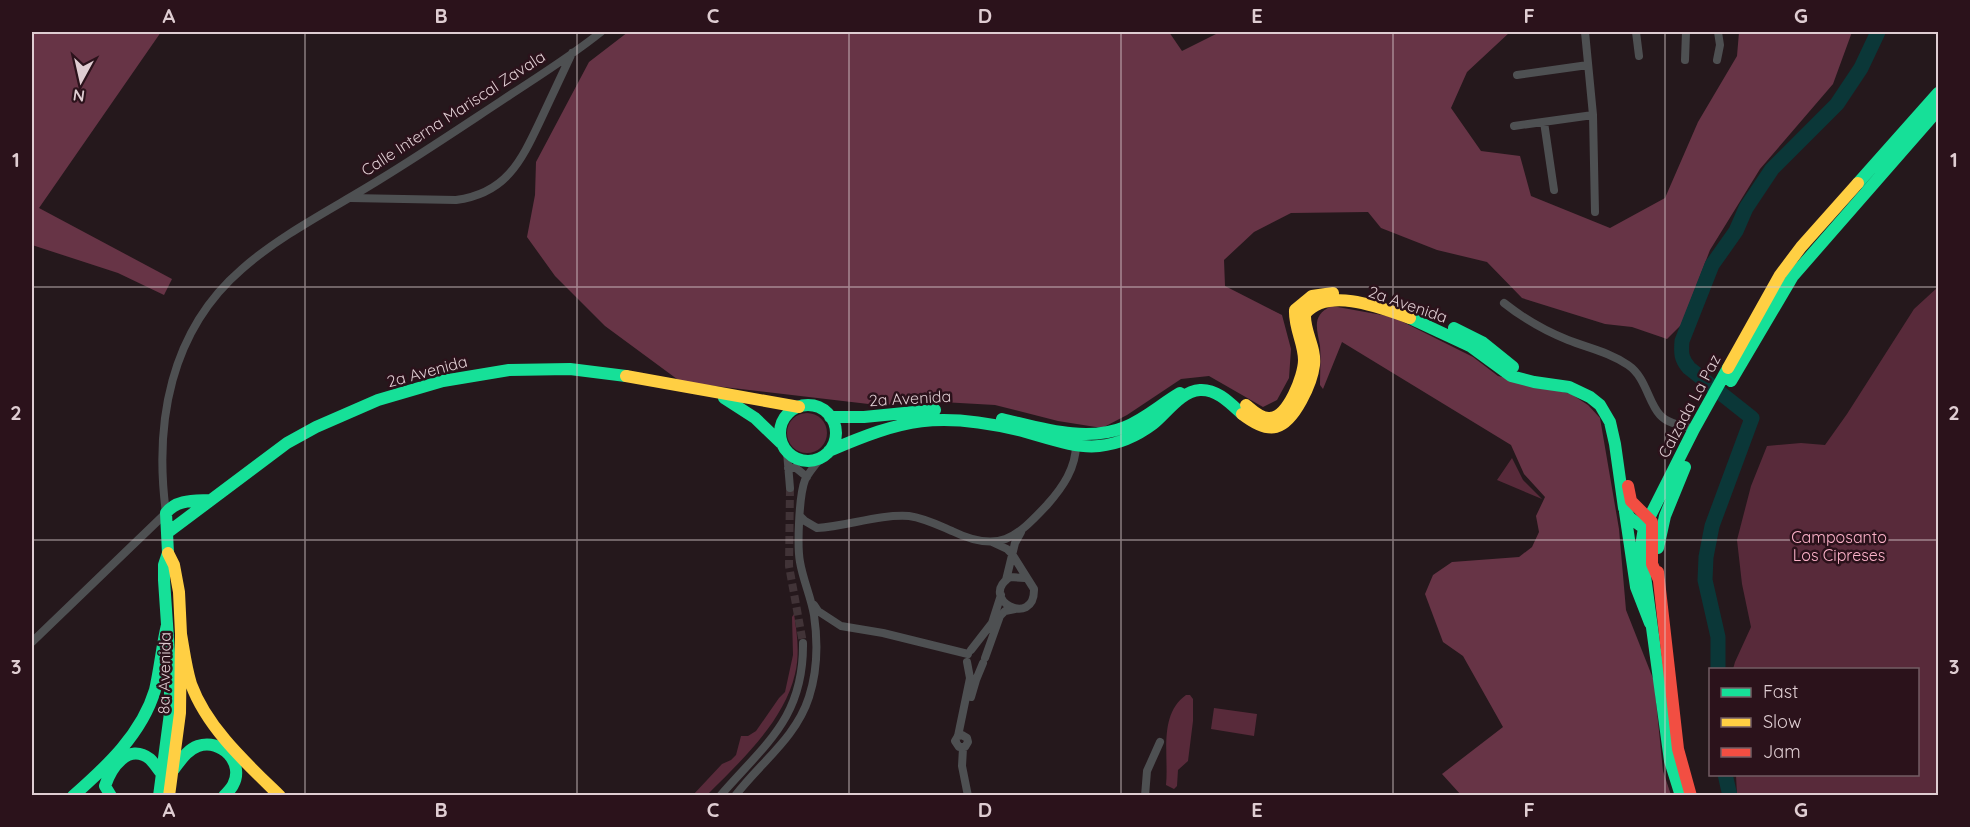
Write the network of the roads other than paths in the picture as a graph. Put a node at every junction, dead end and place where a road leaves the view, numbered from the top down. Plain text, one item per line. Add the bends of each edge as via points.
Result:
1 (601, 32) edge
2 (1585, 32) edge
3 (1636, 32) edge
4 (1686, 32) edge
5 (1718, 32) edge
6 (572, 52) junction
7 (1639, 56) dead end
8 (1685, 60) dead end
9 (1717, 60) dead end
10 (1588, 65) junction
11 (1517, 75) dead end
12 (1938, 93) edge
13 (1938, 110) edge
14 (1593, 115) junction
15 (1544, 122) junction
16 (1514, 126) dead end
17 (1554, 190) dead end
18 (351, 198) junction
19 (1595, 212) dead end
20 (1504, 303) dead end
21 (193, 327) joint
22 (1731, 372) junction
23 (712, 391) junction
24 (799, 407) junction
25 (1711, 408) junction
26 (830, 417) junction
27 (1694, 429) junction
28 (1076, 444) junction
29 (784, 448) junction
30 (825, 454) junction
31 (788, 468) junction
32 (807, 477) junction
33 (790, 488) tunnel mouth
34 (214, 500) junction
35 (1625, 512) junction
36 (166, 513) junction
37 (800, 516) junction
38 (1647, 523) junction
39 (1021, 531) junction
40 (167, 533) junction
41 (990, 541) junction
42 (168, 553) junction
43 (1012, 554) junction
44 (1025, 578) junction
45 (1006, 580) junction
46 (1659, 580) junction
47 (1001, 595) junction
48 (810, 599) junction
49 (1015, 609) junction
50 (1650, 622) junction
51 (167, 625) junction
52 (181, 634) junction
53 (32, 642) edge
54 (803, 643) tunnel mouth
55 (969, 656) junction
56 (984, 661) junction
57 (961, 736) junction
58 (1160, 742) dead end
59 (174, 769) junction
60 (162, 774) junction
61 (73, 795) edge
62 (111, 795) edge
63 (159, 795) edge
64 (169, 795) edge
65 (224, 795) edge
66 (280, 795) edge
67 (720, 795) edge
68 (735, 795) edge
69 (968, 795) edge
70 (1144, 795) edge
71 (1681, 795) edge
72 (1691, 795) edge

1 - 6 street, Calle Interna Mariscal Zavala
2 - 10 street
3 - 7 street
4 - 8 street
5 - 9 street
6 - 18 street, Calle Interna Mariscal Zavala
6 - 18 street, Calle Interna Mariscal Zavala via 522,158 491,189 456,200
10 - 11 street
10 - 14 street
12 - 22 main road, Calzada La Paz via 1801,248 1771,288
13 - 22 main road, Calzada La Paz via 1793,276
14 - 15 street
14 - 19 street
15 - 16 street
15 - 17 street
18 - 21 street, Calle Interna Mariscal Zavala via 266,249 210,301
20 - 27 street via 1552,333 1607,353 1630,366 1643,382 1659,415
21 - 36 street, 8a Avenida via 176,368 164,415
22 - 25 main road, Calzada La Paz
23 - 24 main road, 2a Avenida
23 - 29 main road, 2a Avenida via 760,420
23 - 34 main road, 2a Avenida via 608,373 543,368 443,381 322,424 279,448
24 - 26 main road via 816,407
24 - 29 main road via 784,418 780,435
25 - 27 main road, Calzada La Paz
25 - 46 main road, Calzada La Paz via 1673,492 1660,533
26 - 30 main road via 835,437
26 - 38 main road, 2a Avenida via 959,411 1096,435 1125,427 1190,387 1202,385 1218,387 1256,413 1272,417 1286,406 1303,371 1295,310 1313,295 1345,293 1376,299 1472,336 1521,370 1568,378 1599,392 1618,416 1631,501
27 - 38 main road, Calzada La Paz
28 - 30 main road, 2a Avenida via 984,424 940,419 876,432
28 - 35 main road, 2a Avenida via 1107,446 1132,438 1183,398 1200,390 1220,396 1261,426 1281,425 1297,408 1314,368 1305,314 1324,301 1343,301 1375,307 1440,331 1469,345 1511,376 1569,387 1593,399 1610,422
28 - 39 street via 1076,458 1067,479
29 - 30 main road via 803,461
29 - 31 street
30 - 32 street
31 - 32 street via 796,468
31 - 33 street
32 - 37 street
34 - 36 main road via 178,503
34 - 40 main road, 2a Avenida
35 - 38 main road
35 - 50 main road via 1636,587
36 - 40 main road, 8a Avenida
36 - 53 street
37 - 41 street via 818,528 897,517 918,518 963,536
37 - 48 street via 799,561
38 - 46 main road via 1653,524 1652,564
38 - 50 main road, Calzada La Paz via 1641,546
39 - 41 street
39 - 43 street
40 - 42 main road, 8a Avenida
41 - 43 street
42 - 51 main road, 8a Avenida via 164,565
42 - 52 main road, 8a Avenida via 179,592
43 - 44 street
43 - 45 street
44 - 45 street via 1015,576
44 - 49 street via 1034,589 1033,600
45 - 47 street
46 - 72 main road, Calzada La Paz via 1676,737
47 - 49 street
47 - 55 street via 992,623
48 - 55 street via 818,611 841,626 916,640
48 - 68 street via 816,656 806,705 787,738
49 - 56 street via 1000,616
50 - 71 main road, Calzada La Paz via 1670,761
51 - 60 main road, 8a Avenida via 170,713
51 - 61 main road via 146,715 130,739
52 - 59 main road, 8a Avenida via 180,713
52 - 66 main road via 193,687 209,714 236,750
54 - 67 street via 801,682 791,710
55 - 56 street via 979,650
55 - 56 street via 974,667
55 - 57 street via 970,678
56 - 57 street
57 - 69 street via 956,744 963,748
58 - 70 street via 1148,771
59 - 64 main road, 8a Avenida
59 - 65 main road via 195,748 205,744 221,747 228,751 236,767 234,783
60 - 62 main road via 147,757 132,754 116,763 108,776 105,786
60 - 63 main road, 8a Avenida

